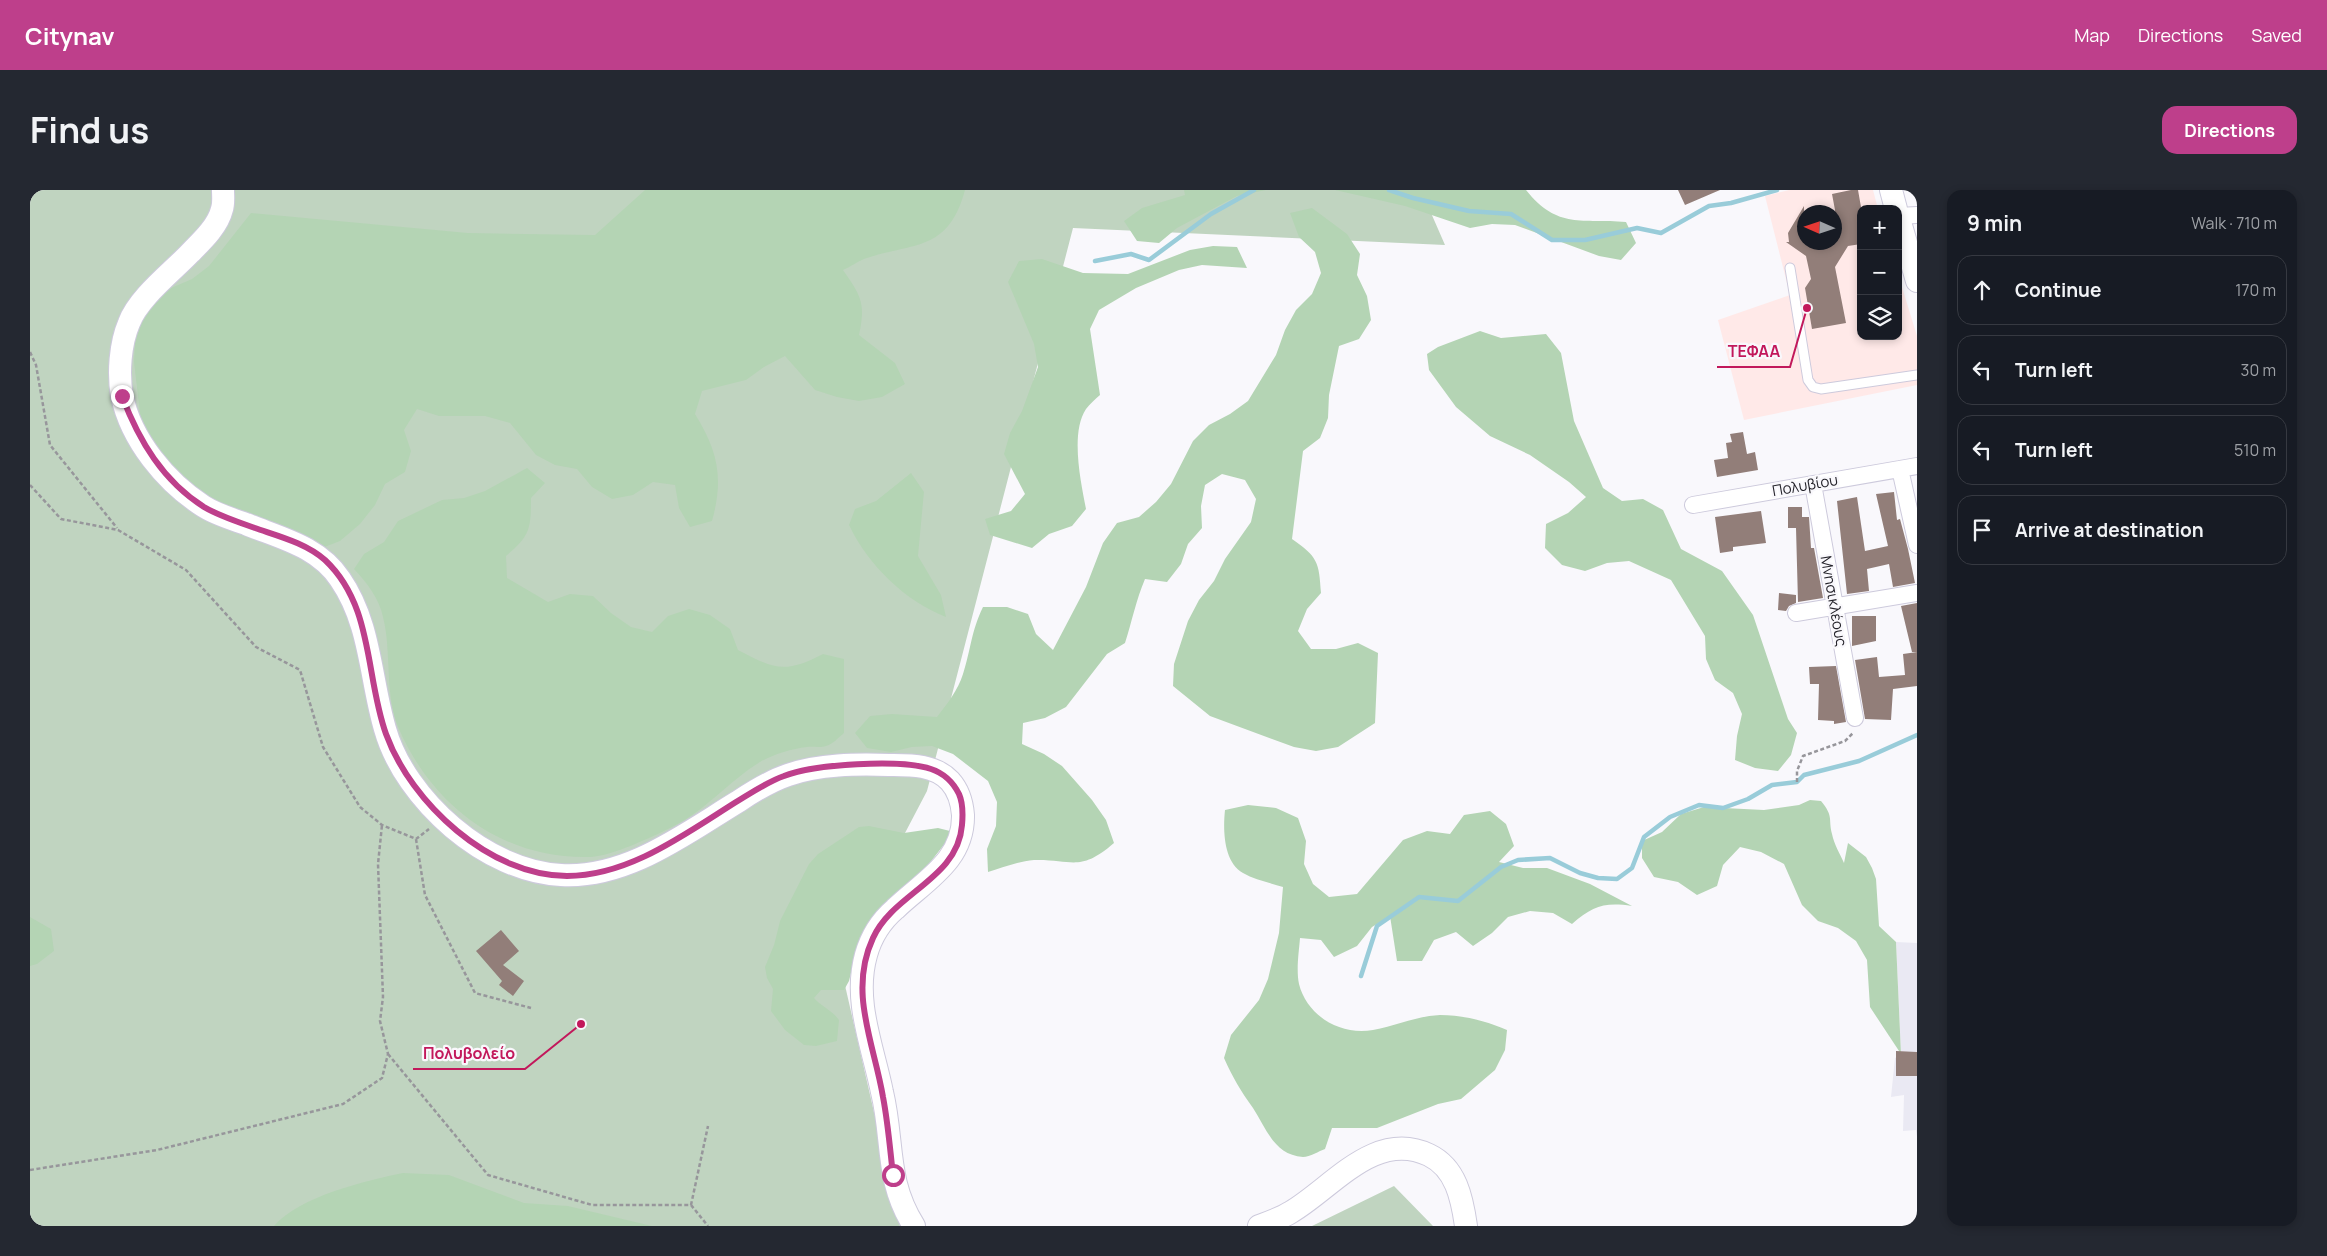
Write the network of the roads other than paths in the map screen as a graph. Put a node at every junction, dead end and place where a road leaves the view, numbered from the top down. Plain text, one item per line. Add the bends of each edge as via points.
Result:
1 (223, 190) edge
2 (1891, 190) edge
3 (1895, 205) edge
4 (1917, 215) edge
5 (1902, 216) edge
6 (1902, 230) edge
7 (1790, 268) dead end
8 (1917, 281) edge
9 (1917, 375) edge
10 (1917, 466) edge
11 (1900, 469) junction
12 (1813, 484) junction
13 (1693, 505) dead end
14 (1917, 546) edge
15 (1917, 592) edge
16 (1835, 606) junction
17 (1796, 613) dead end
18 (1855, 718) road end
19 (914, 1226) edge
20 (1259, 1226) edge
21 (1466, 1226) edge

1 - 19 street via 222,209 207,236 129,320 120,362 122,396 134,429 150,456 178,487 206,508 302,545 323,558 339,576 361,620 386,733 402,766 443,820 483,850 521,867 547,874 586,874 643,858 770,783 791,774 825,767 881,764 928,768 951,782 961,798 963,821 958,844 943,866 895,908 874,933 861,982 863,1012 883,1093 897,1194
2 - 3 street
4 - 5 street
6 - 8 street
7 - 9 lane via 1808,380 1813,387 1821,389
10 - 11 street, Πολυβίου
11 - 12 street, Πολυβίου
11 - 14 street
12 - 13 street, Πολυβίου
12 - 16 street, Μνησικλέους
15 - 16 street
16 - 17 street
16 - 18 street, Μνησικλέους
20 - 21 street via 1290,1213 1339,1174 1367,1158 1388,1149 1403,1148 1436,1158 1450,1172 1463,1202

